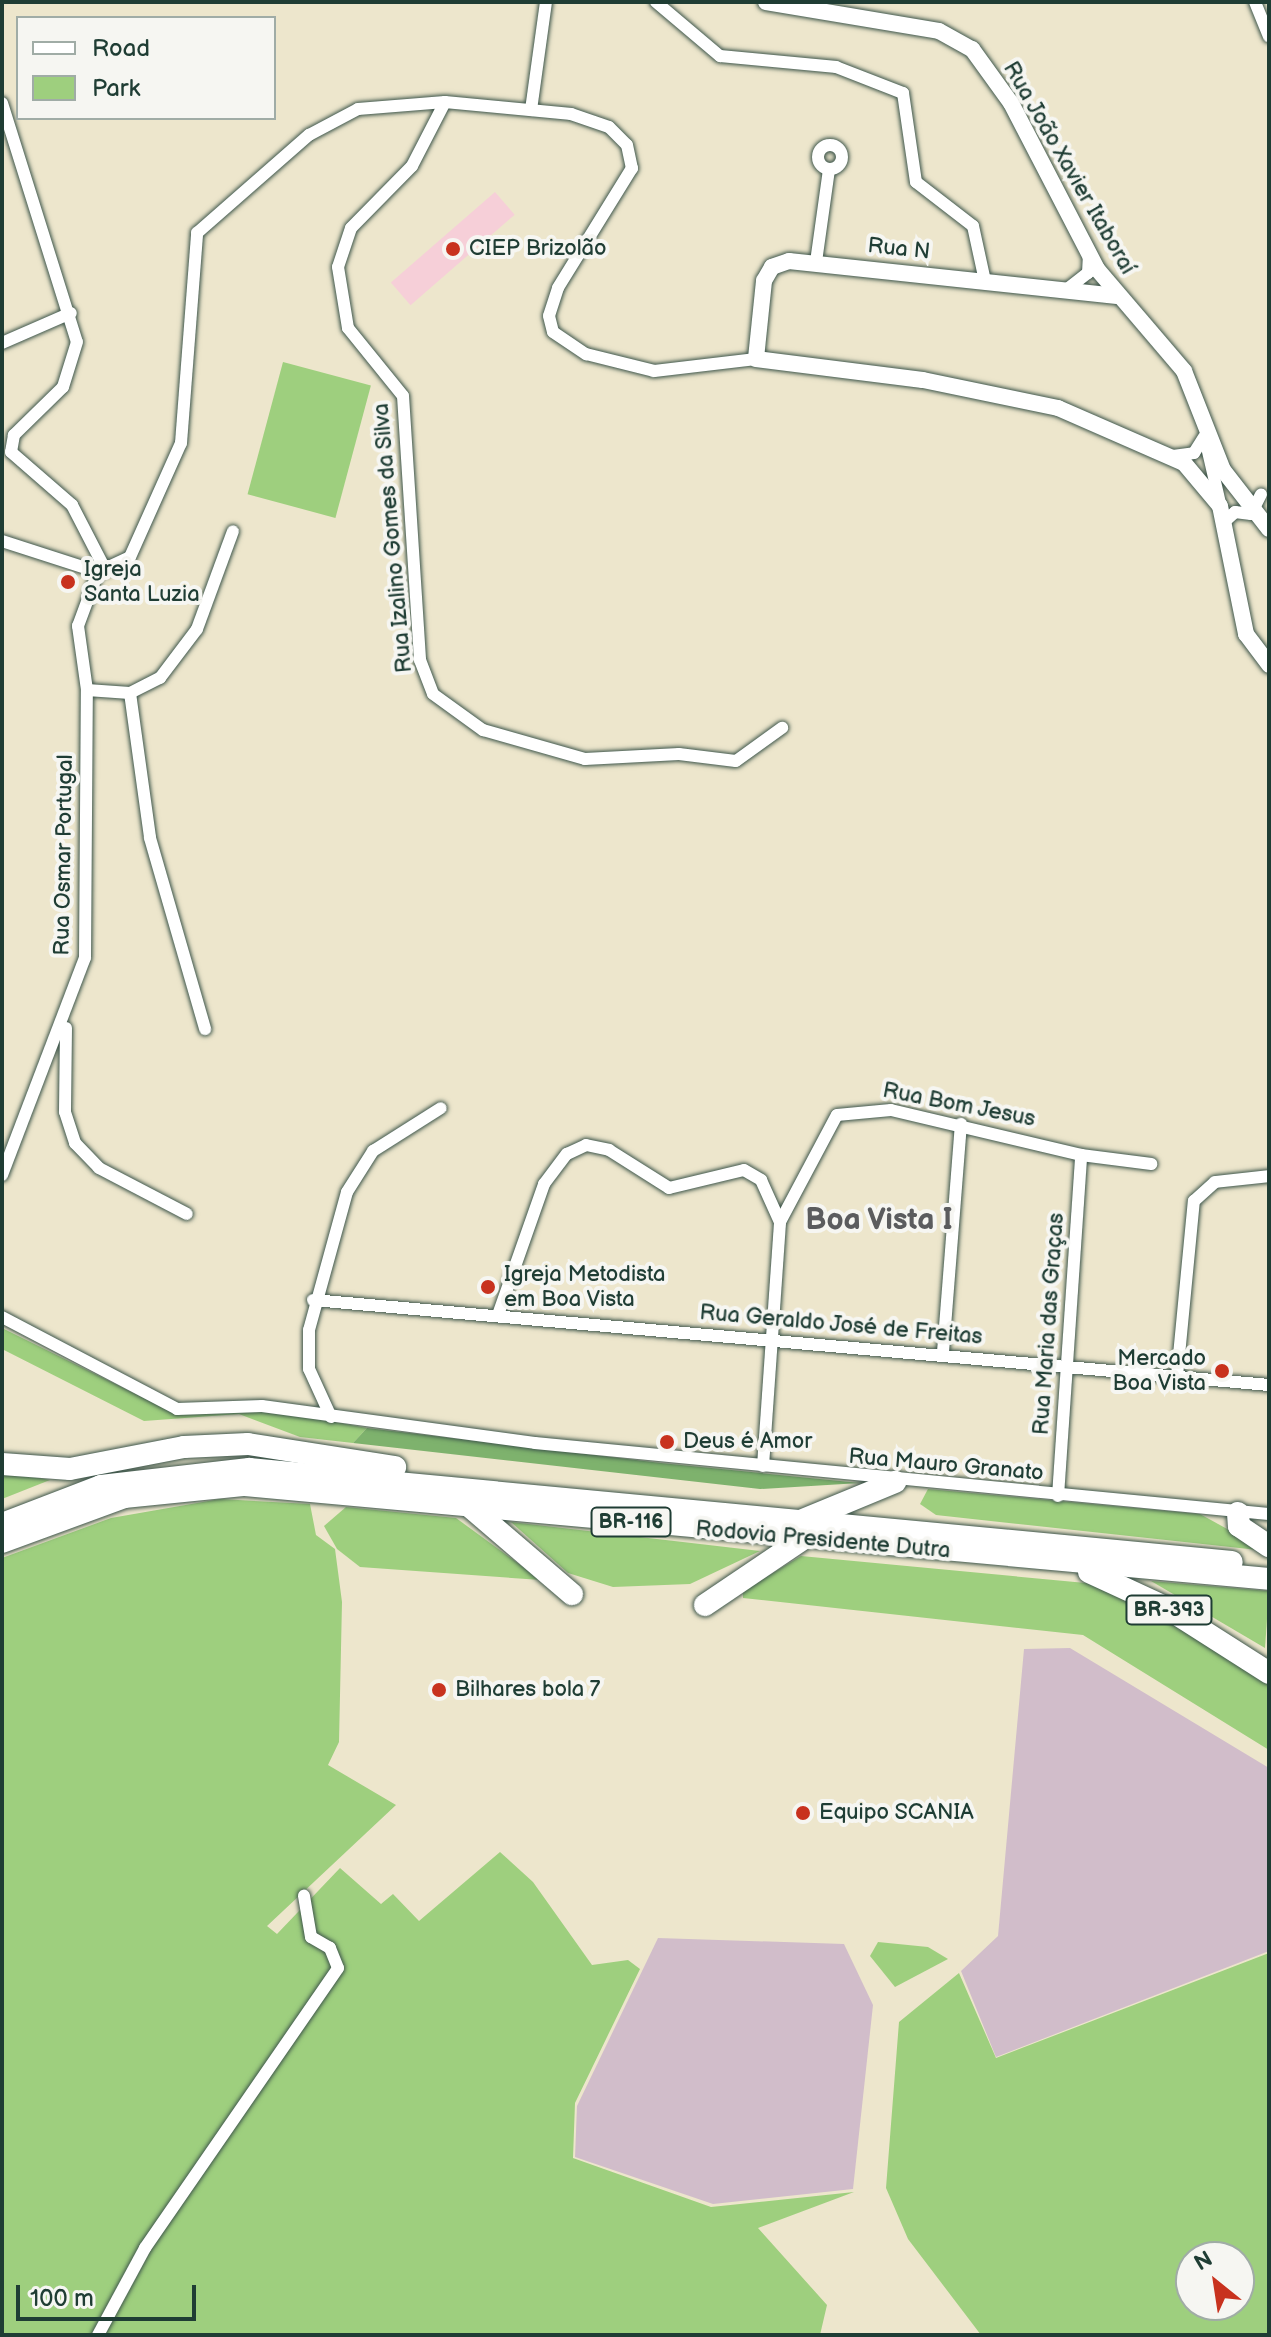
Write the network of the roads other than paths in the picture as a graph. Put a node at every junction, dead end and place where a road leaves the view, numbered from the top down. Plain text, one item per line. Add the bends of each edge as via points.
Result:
1 (546, 2) edge
2 (656, 2) edge
3 (766, 2) edge
4 (1255, 2) edge
5 (1269, 36) edge
6 (445, 102) junction
7 (2, 103) edge
8 (531, 110) junction
9 (829, 169) dead end
10 (1089, 256) junction
11 (816, 262) junction
12 (985, 281) junction
13 (1060, 291) junction
14 (1117, 296) junction
15 (71, 313) junction
16 (2, 343) edge
17 (756, 359) junction
18 (1202, 416) junction
19 (1204, 436) junction
20 (1175, 458) junction
21 (1225, 483) junction
22 (1265, 494) edge
23 (1249, 511) junction
24 (1222, 515) junction
25 (1269, 529) edge
26 (233, 531) dead end
27 (2, 541) edge
28 (102, 572) junction
29 (1269, 665) edge
30 (87, 690) junction
31 (130, 693) junction
32 (782, 728) dead end
33 (67, 1016) junction
34 (205, 1029) dead end
35 (441, 1108) dead end
36 (961, 1124) junction
37 (1081, 1155) junction
38 (1151, 1164) dead end
39 (2, 1175) edge
40 (1269, 1176) edge
41 (187, 1214) dead end
42 (780, 1222) junction
43 (313, 1300) junction
44 (499, 1312) junction
45 (2, 1317) edge
46 (774, 1340) junction
47 (943, 1352) junction
48 (1064, 1367) junction
49 (1177, 1376) junction
50 (1269, 1385) edge
51 (331, 1417) junction
52 (2, 1464) edge
53 (763, 1466) junction
54 (895, 1482) junction
55 (1058, 1496) junction
56 (581, 1499) junction
57 (468, 1505) junction
58 (1269, 1512) edge
59 (1238, 1513) junction
60 (2, 1524) edge
61 (804, 1529) junction
62 (2, 1542) edge
63 (1269, 1546) edge
64 (1061, 1562) junction
65 (1269, 1565) edge
66 (1269, 1579) edge
67 (572, 1594) dead end
68 (705, 1605) dead end
69 (1269, 1673) edge
70 (304, 1896) dead end
71 (98, 2335) edge

1 - 8 street
2 - 12 street via 720,56 836,67 903,93 916,182 973,226
3 - 10 street, Rua João Xavier Itaboraí via 961,41 1011,103
4 - 5 street
6 - 8 street
6 - 28 street via 404,100 334,117 197,233 189,270 188,408 177,461 137,548
6 - 32 street, Rua Izalino Gomes da Silva via 412,166 351,228 338,267 348,328 392,377 405,408 428,685 461,719 585,759 679,754 736,761
7 - 15 street
8 - 17 street via 596,120 632,155 628,179 558,288 549,316 557,338 586,354 654,371
9 - 11 street
10 - 13 street via 1084,278
10 - 14 street, Rua João Xavier Itaboraí
11 - 12 street, Rua N
11 - 17 street, Rua N via 782,262 769,271
12 - 13 street, Rua N
13 - 14 street, Rua N
14 - 18 street, Rua João Xavier Itaboraí via 1176,358
15 - 16 street
15 - 28 street via 77,342 72,371 50,404 14,435 11,452 72,505
17 - 20 street via 923,380 1058,408
18 - 19 street
18 - 21 street, Rua João Xavier Itaboraí
19 - 20 street via 1194,453
19 - 21 street
20 - 21 street
20 - 24 street
21 - 22 street
21 - 23 street, Rua João Xavier Itaboraí
21 - 24 street
22 - 23 street
23 - 24 street
23 - 25 street, Rua João Xavier Itaboraí
24 - 29 street via 1246,634
26 - 31 street via 197,629 160,678
27 - 28 street
28 - 30 street, Rua Osmar Portugal via 78,626
30 - 31 street
30 - 33 street, Rua Osmar Portugal via 86,950
31 - 34 street via 150,838
33 - 39 street, Rua Osmar Portugal
33 - 41 street via 64,1101 75,1143 109,1174
35 - 43 street via 373,1151 355,1173
36 - 37 street, Rua Bom Jesus
36 - 42 street, Rua Bom Jesus via 845,1110 820,1138
36 - 47 street
37 - 38 street, Rua Bom Jesus
37 - 48 street, Rua Maria das Graças
40 - 49 street via 1215,1182 1199,1193 1191,1212
42 - 44 street via 761,1180 744,1170 669,1188 609,1150 586,1145 567,1154 544,1184
42 - 46 street, Rua Bom Jesus
43 - 44 street, Rua Geraldo José de Freitas
43 - 51 street via 309,1369
44 - 46 street, Rua Geraldo José de Freitas
45 - 51 street, Rua Mauro Granato via 170,1407 239,1405
46 - 47 street, Rua Geraldo José de Freitas
46 - 53 street, Rua Bom Jesus
47 - 48 street, Rua Geraldo José de Freitas
48 - 49 street, Rua Geraldo José de Freitas
48 - 55 street, Rua Maria das Graças
49 - 50 street, Rua Geraldo José de Freitas
51 - 53 street, Rua Mauro Granato
52 - 56 highway via 70,1469 184,1447 248,1444
53 - 54 street, Rua Mauro Granato
54 - 55 street, Rua Mauro Granato
54 - 61 highway
55 - 59 street, Rua Mauro Granato
56 - 60 highway, Rodovia Presidente Dutra / BR-116 via 221,1468 101,1486
56 - 61 highway, Rodovia Presidente Dutra / BR-116
57 - 61 highway, Rodovia Presidente Dutra / BR-116
57 - 62 highway, Rodovia Presidente Dutra / BR-116 via 278,1486 182,1488 92,1507
57 - 67 highway
58 - 59 street, Rua Mauro Granato
59 - 63 highway via 1239,1526
61 - 64 highway, Rodovia Presidente Dutra / BR-116
61 - 65 highway, Rodovia Presidente Dutra / BR-116
61 - 68 highway
64 - 66 highway, Rodovia Presidente Dutra / BR-116
64 - 69 highway, BR-393 via 1167,1608
70 - 71 street via 311,1937 330,1948 338,1968 145,2248

